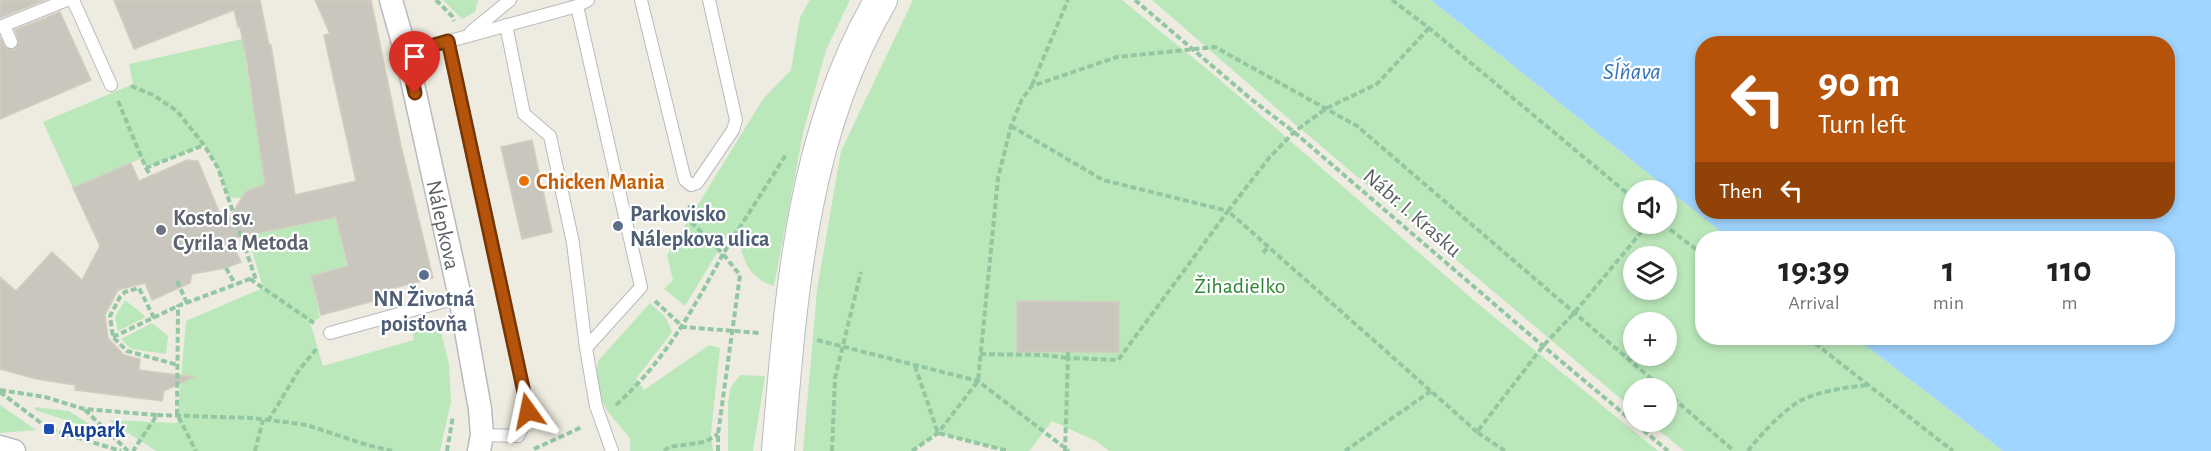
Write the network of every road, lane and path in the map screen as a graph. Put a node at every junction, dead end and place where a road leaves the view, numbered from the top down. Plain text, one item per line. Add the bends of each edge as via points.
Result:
1 (67, 0) edge
2 (73, 0) edge
3 (391, 0) edge
4 (510, 0) edge
5 (641, 0) edge
6 (709, 0) edge
7 (881, 0) edge
8 (1068, 0) edge
9 (1135, 0) edge
10 (1392, 0) edge
11 (582, 3) edge
12 (506, 25) junction
13 (2, 26) edge
14 (1429, 28) junction
15 (466, 36) junction
16 (448, 41) junction
17 (11, 42) dead end
18 (1194, 50) junction
19 (406, 53) junction
20 (111, 86) junction
21 (1032, 86) junction
22 (1327, 108) junction
23 (1011, 126) junction
24 (1294, 132) junction
25 (204, 145) junction
26 (146, 168) junction
27 (151, 176) dead end
28 (692, 185) junction
29 (1623, 190) edge
30 (1228, 212) junction
31 (1639, 234) edge
32 (1676, 234) edge
33 (1268, 247) junction
34 (1695, 249) edge
35 (1263, 253) dead end
36 (723, 254) junction
37 (226, 268) dead end
38 (861, 272) dead end
39 (250, 279) junction
40 (177, 281) dead end
41 (235, 284) junction
42 (640, 287) junction
43 (460, 297) junction
44 (187, 303) junction
45 (178, 306) junction
46 (1575, 312) junction
47 (154, 318) junction
48 (683, 327) junction
49 (733, 331) junction
50 (330, 333) junction
51 (764, 333) dead end
52 (113, 337) junction
53 (813, 339) dead end
54 (1818, 345) edge
55 (1543, 346) junction
56 (843, 347) junction
57 (586, 348) junction
58 (980, 354) junction
59 (1068, 355) junction
60 (178, 364) junction
61 (914, 365) junction
62 (1651, 378) edge
63 (978, 381) junction
64 (1869, 385) junction
65 (0, 391) edge
66 (1431, 392) junction
67 (1677, 402) edge
68 (84, 409) junction
69 (177, 414) junction
70 (156, 415) junction
71 (601, 419) junction
72 (265, 420) junction
73 (1477, 432) junction
74 (938, 433) junction
75 (718, 434) junction
76 (480, 443) edge
77 (0, 447) edge
78 (535, 448) dead end
79 (1067, 450) edge
80 (14, 451) edge
81 (121, 451) edge
82 (128, 451) edge
83 (134, 451) edge
84 (196, 451) edge
85 (255, 451) edge
86 (392, 451) edge
87 (612, 451) edge
88 (664, 451) edge
89 (718, 451) edge
90 (778, 451) edge
91 (832, 451) edge
92 (912, 451) edge
93 (1008, 451) edge
94 (1345, 451) edge
95 (1505, 451) edge
96 (1668, 451) edge
97 (1734, 451) edge
98 (1748, 451) edge
99 (1953, 451) edge

1 - 13 lane
2 - 20 lane
3 - 19 street, Nálepkova
4 - 15 lane
5 - 28 lane via 685,180
6 - 28 lane via 736,120 727,139
7 - 90 main road via 844,76 811,187 796,270
8 - 21 path
9 - 18 path, Nábr. I. Krasku
10 - 14 path
11 - 12 lane
11 - 42 lane
12 - 15 lane
12 - 57 lane via 524,114 550,136 573,243
13 - 17 lane
14 - 22 path via 1377,84
14 - 29 path
15 - 16 lane
16 - 19 lane
16 - 76 lane via 528,411 518,436
18 - 21 path via 1117,57
18 - 22 path via 1215,47
18 - 24 path, Nábr. I. Krasku
19 - 43 street, Nálepkova
20 - 25 path via 129,86 153,95 177,111
20 - 26 path
21 - 23 path
22 - 24 path
22 - 46 path via 1357,126
23 - 30 path via 1103,180
23 - 58 path via 998,178
24 - 30 path
24 - 55 path, Nábr. I. Krasku
25 - 26 path
25 - 39 path via 218,168 255,277
26 - 27 path
28 - 36 path via 688,220
30 - 33 path
30 - 59 path via 1118,360
31 - 46 path
32 - 34 path
33 - 35 path
33 - 66 path
36 - 48 path
36 - 49 path via 741,275
37 - 41 path
38 - 56 path
39 - 41 path
39 - 50 path
40 - 44 path
41 - 44 path
42 - 48 path
42 - 57 lane
43 - 50 lane
43 - 76 street, Nálepkova via 480,410
44 - 45 path
45 - 47 path
45 - 60 path
46 - 55 path
46 - 62 path
47 - 52 path
47 - 52 path via 139,288 125,292 110,316
48 - 49 path
48 - 71 path via 639,384
49 - 51 path
49 - 75 path
50 - 72 path via 298,370
52 - 60 path via 127,351
53 - 56 path
54 - 64 path
55 - 73 path
55 - 96 path, Nábr. I. Krasku
56 - 61 path
56 - 91 path via 835,378
57 - 71 lane
58 - 59 path
58 - 63 path
59 - 79 path
60 - 69 path
61 - 63 path
61 - 74 path
63 - 74 path
63 - 79 path
64 - 98 path via 1841,388 1797,403 1762,433
64 - 99 path
65 - 68 path
65 - 81 path via 49,429
66 - 73 path
66 - 94 path
67 - 97 path
68 - 70 path
68 - 82 path
69 - 70 path
69 - 72 path
69 - 84 path
70 - 83 path
71 - 78 path
71 - 87 lane
72 - 85 path
72 - 86 path via 307,425
73 - 95 path
74 - 92 path
74 - 93 path
75 - 88 path via 705,442
75 - 89 path
77 - 80 street

